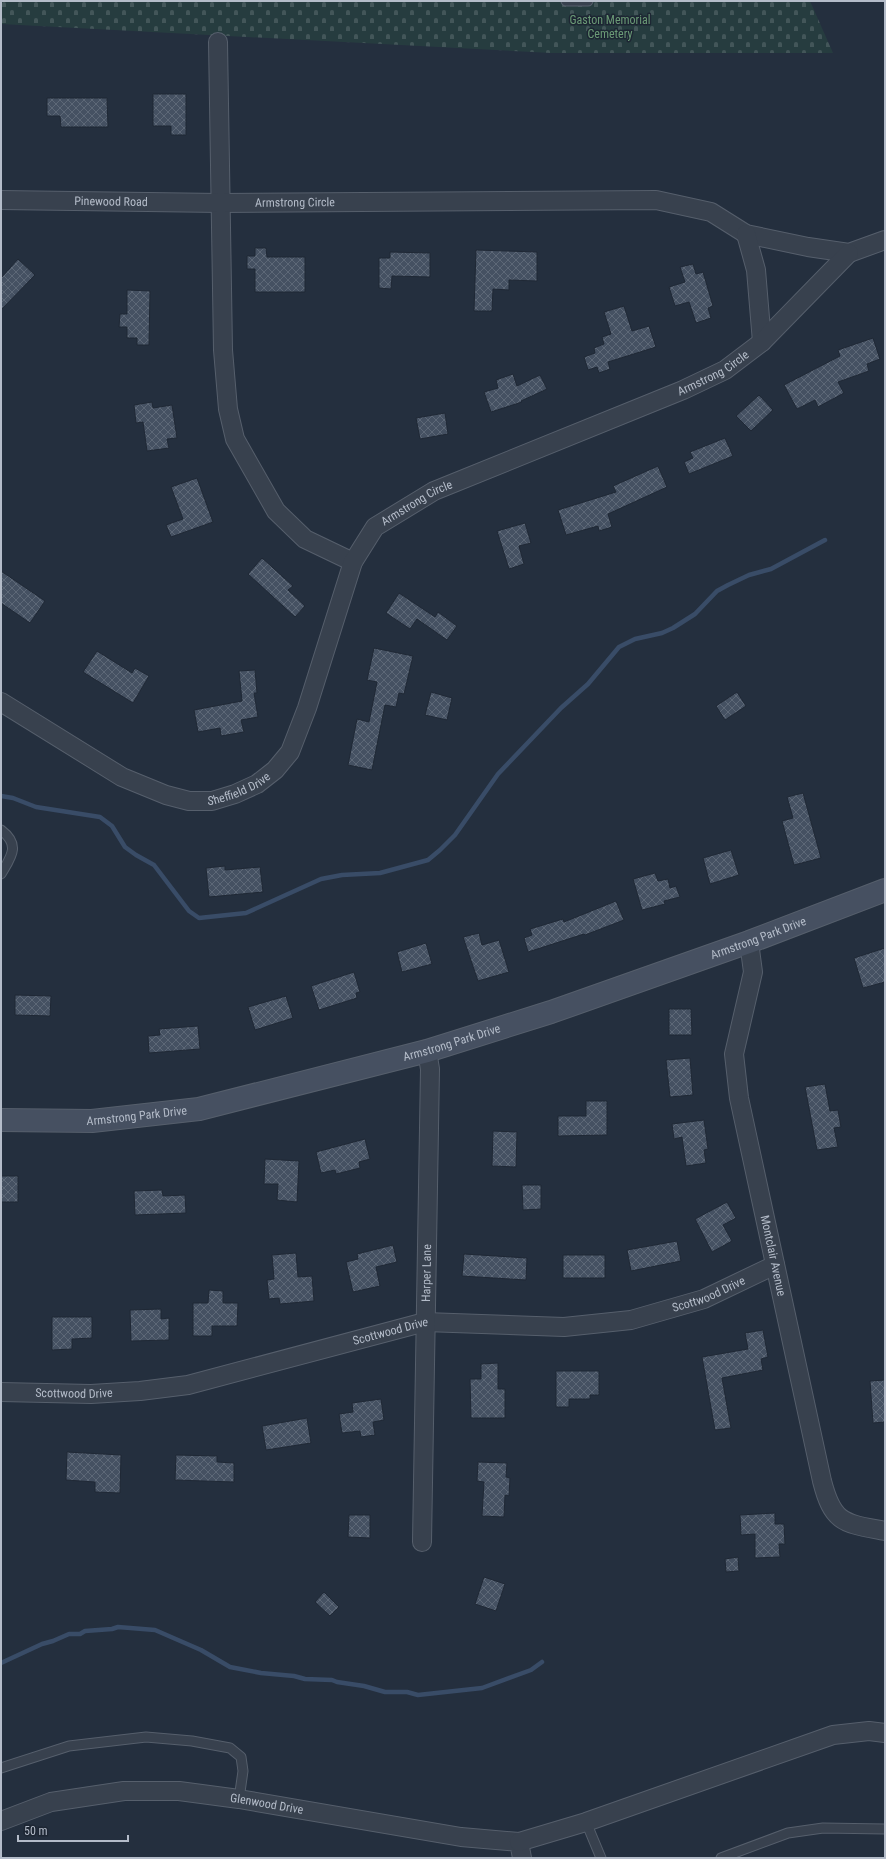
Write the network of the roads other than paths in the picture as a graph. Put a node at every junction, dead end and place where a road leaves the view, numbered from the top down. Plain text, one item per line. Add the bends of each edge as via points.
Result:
1 (566, 1) edge
2 (588, 1) edge
3 (218, 42) dead end
4 (1, 200) edge
5 (220, 203) junction
6 (746, 234) junction
7 (885, 240) edge
8 (849, 253) junction
9 (762, 342) junction
10 (353, 562) junction
11 (1, 702) edge
12 (1, 830) edge
13 (1, 874) edge
14 (885, 890) edge
15 (749, 942) junction
16 (427, 1052) junction
17 (1, 1120) edge
18 (774, 1265) junction
19 (425, 1322) junction
20 (1, 1392) edge
21 (885, 1531) edge
22 (422, 1542) dead end
23 (885, 1733) edge
24 (1, 1768) edge
25 (239, 1799) junction
26 (1, 1821) edge
27 (586, 1822) junction
28 (885, 1829) edge
29 (520, 1850) edge
30 (601, 1858) edge
31 (721, 1858) edge

1 - 2 lane
3 - 5 street
4 - 5 street, Pinewood Road
5 - 6 street, Armstrong Circle via 656,200 711,212
5 - 10 street via 222,350 228,409 235,439 276,511 305,539
6 - 8 street, Armstrong Circle
6 - 9 street via 756,270
7 - 8 street, Armstrong Circle
8 - 9 street, Armstrong Circle
9 - 10 street, Armstrong Circle via 725,370 683,390 434,491 375,527
10 - 11 street, Sheffield Drive via 307,708 290,752 275,770 256,784 235,794 212,801 188,801 143,787 102,765
12 - 13 lane via 10,839 13,853
14 - 15 main road, Armstrong Park Drive
15 - 16 main road, Armstrong Park Drive via 551,1012
15 - 18 street, Montclair Avenue via 753,972 734,1054 740,1098
16 - 17 main road, Armstrong Park Drive via 199,1109 92,1121
16 - 19 street, Harper Lane via 430,1069
18 - 19 street, Scottwood Drive via 704,1299 631,1320 564,1327
18 - 21 street, Montclair Avenue via 827,1499 840,1519 853,1525
19 - 20 street, Scottwood Drive via 188,1385 140,1392 91,1394
19 - 22 street, Harper Lane
23 - 27 street via 869,1731 833,1735
24 - 25 lane via 69,1746 146,1737 192,1741 230,1748 241,1757 243,1771
25 - 26 street, Glenwood Drive via 179,1791 124,1791 51,1802
25 - 29 street, Glenwood Drive via 461,1837
27 - 29 street
27 - 30 lane
28 - 31 lane via 823,1828 788,1834

